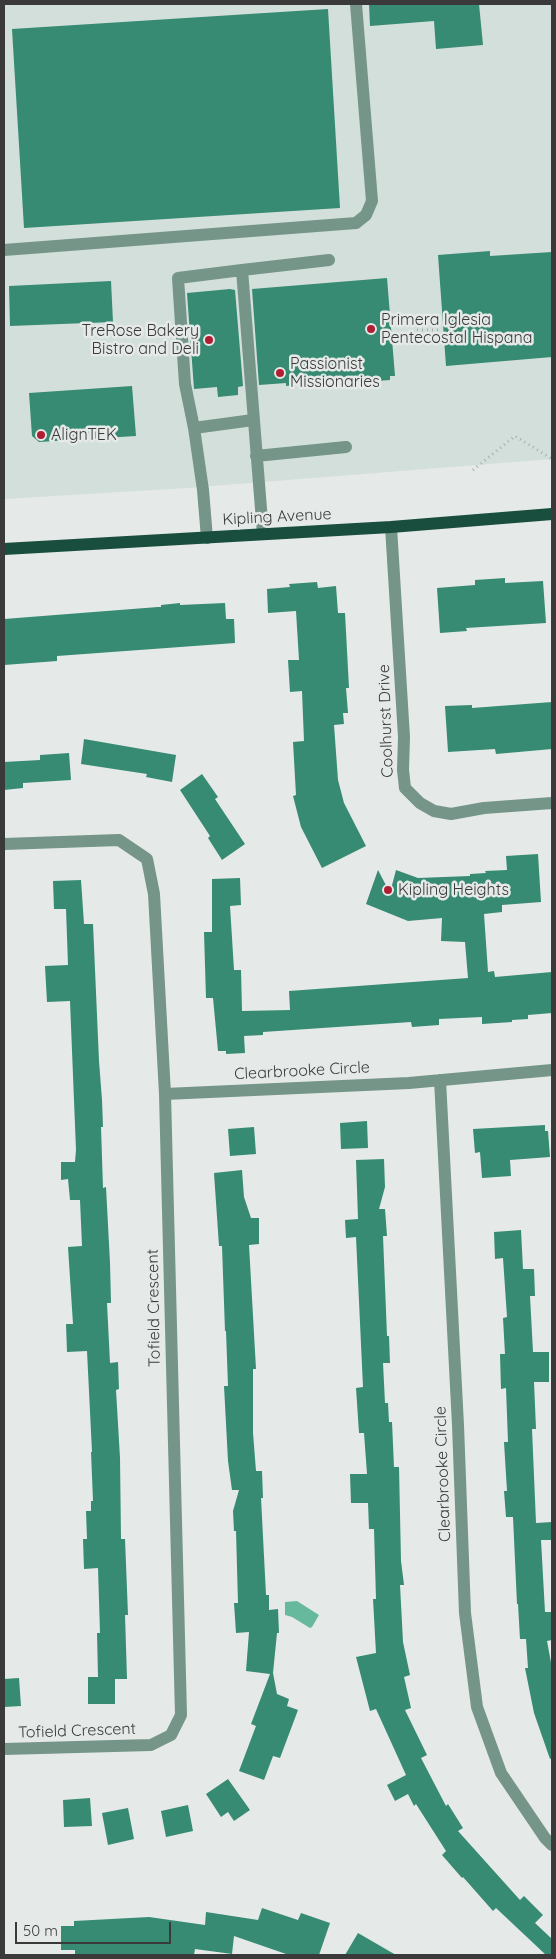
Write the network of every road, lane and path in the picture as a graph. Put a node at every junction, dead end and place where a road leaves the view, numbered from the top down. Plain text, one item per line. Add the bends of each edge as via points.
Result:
1 (356, 4) edge
2 (4, 250) edge
3 (329, 260) dead end
4 (242, 270) junction
5 (417, 330) dead end
6 (441, 330) dead end
7 (253, 420) junction
8 (194, 428) junction
9 (346, 447) dead end
10 (256, 456) junction
11 (552, 459) edge
12 (473, 470) dead end
13 (552, 514) edge
14 (391, 527) junction
15 (263, 534) junction
16 (207, 538) junction
17 (4, 549) edge
18 (552, 803) edge
19 (4, 844) edge
20 (552, 1070) edge
21 (440, 1080) junction
22 (165, 1094) junction
23 (4, 1749) edge
24 (552, 1845) edge

1 - 2 street via 372,201 366,216 356,223
3 - 4 street
4 - 7 street
4 - 8 street via 178,278 185,384
5 - 6 path
7 - 8 street
7 - 10 street
8 - 16 street
9 - 10 street
10 - 15 street
11 - 12 path via 515,436
13 - 14 main road, Kipling Avenue
14 - 15 main road, Kipling Avenue
14 - 18 street, Coolhurst Drive via 405,788 434,811 451,814
15 - 16 main road, Kipling Avenue
16 - 17 main road, Kipling Avenue
19 - 22 street, Tofield Crescent via 119,840 147,859 154,894
20 - 21 street, Clearbrooke Circle
21 - 22 street, Clearbrooke Circle
21 - 24 street, Clearbrooke Circle via 465,1613 476,1707 501,1773
22 - 23 street, Tofield Crescent via 181,1715 171,1735 150,1745

